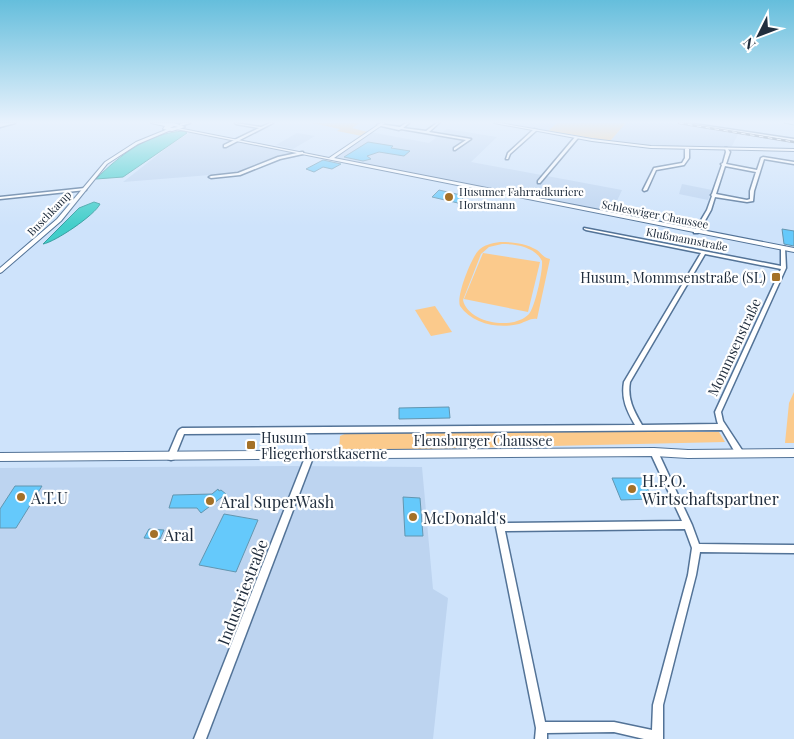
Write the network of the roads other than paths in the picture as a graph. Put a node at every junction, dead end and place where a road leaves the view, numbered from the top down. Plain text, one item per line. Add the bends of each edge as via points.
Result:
1 (114, 157) edge
2 (281, 157) edge
3 (323, 157) edge
4 (561, 157) edge
5 (687, 157) edge
6 (726, 157) edge
7 (330, 159) joint
8 (794, 163) edge
9 (723, 164) junction
10 (758, 171) junction
11 (211, 177) dead end
12 (539, 182) dead end
13 (85, 190) junction
14 (645, 190) dead end
15 (713, 195) junction
16 (0, 198) edge
17 (586, 228) dead end
18 (696, 232) junction
19 (783, 248) junction
20 (794, 250) edge
21 (703, 253) junction
22 (784, 268) junction
23 (0, 271) edge
24 (723, 427) junction
25 (640, 428) junction
26 (654, 452) junction
27 (739, 452) junction
28 (794, 453) edge
29 (310, 455) junction
30 (171, 457) junction
31 (0, 458) edge
32 (688, 524) junction
33 (696, 548) junction
34 (794, 549) edge
35 (541, 733) edge
36 (657, 737) edge
37 (200, 739) edge

1 - 13 street, Buschkamp
2 - 11 street via 239,174
3 - 7 street, Schleswiger Chaussee
4 - 12 street
5 - 14 street via 683,164 655,169
6 - 9 street
7 - 18 street, Schleswiger Chaussee
8 - 10 street via 763,158
9 - 10 street
9 - 15 street
10 - 15 street via 752,202
13 - 16 street
13 - 23 street, Buschkamp via 58,220
15 - 18 street via 709,210
17 - 21 street, Klußmannstraße
18 - 19 street, Schleswiger Chaussee
19 - 20 street, Schleswiger Chaussee
19 - 22 street, Mommsenstraße
21 - 22 street, Klußmannstraße
21 - 25 street via 627,382 624,392 628,407
22 - 24 street, Mommsenstraße via 719,408 718,417
24 - 25 street, Flensburger Chaussee
24 - 27 street, Mommsenstraße
25 - 30 street, Flensburger Chaussee via 182,431
26 - 27 main road, Flensburger Chaussee
26 - 29 main road, Flensburger Chaussee
26 - 32 street
27 - 28 main road, Flensburger Chaussee
29 - 30 main road, Flensburger Chaussee
29 - 37 street, Industriestraße
30 - 31 main road, Flensburger Chaussee
32 - 33 street
32 - 35 street via 500,527
33 - 34 street
33 - 36 street via 658,705
35 - 36 street via 614,727

